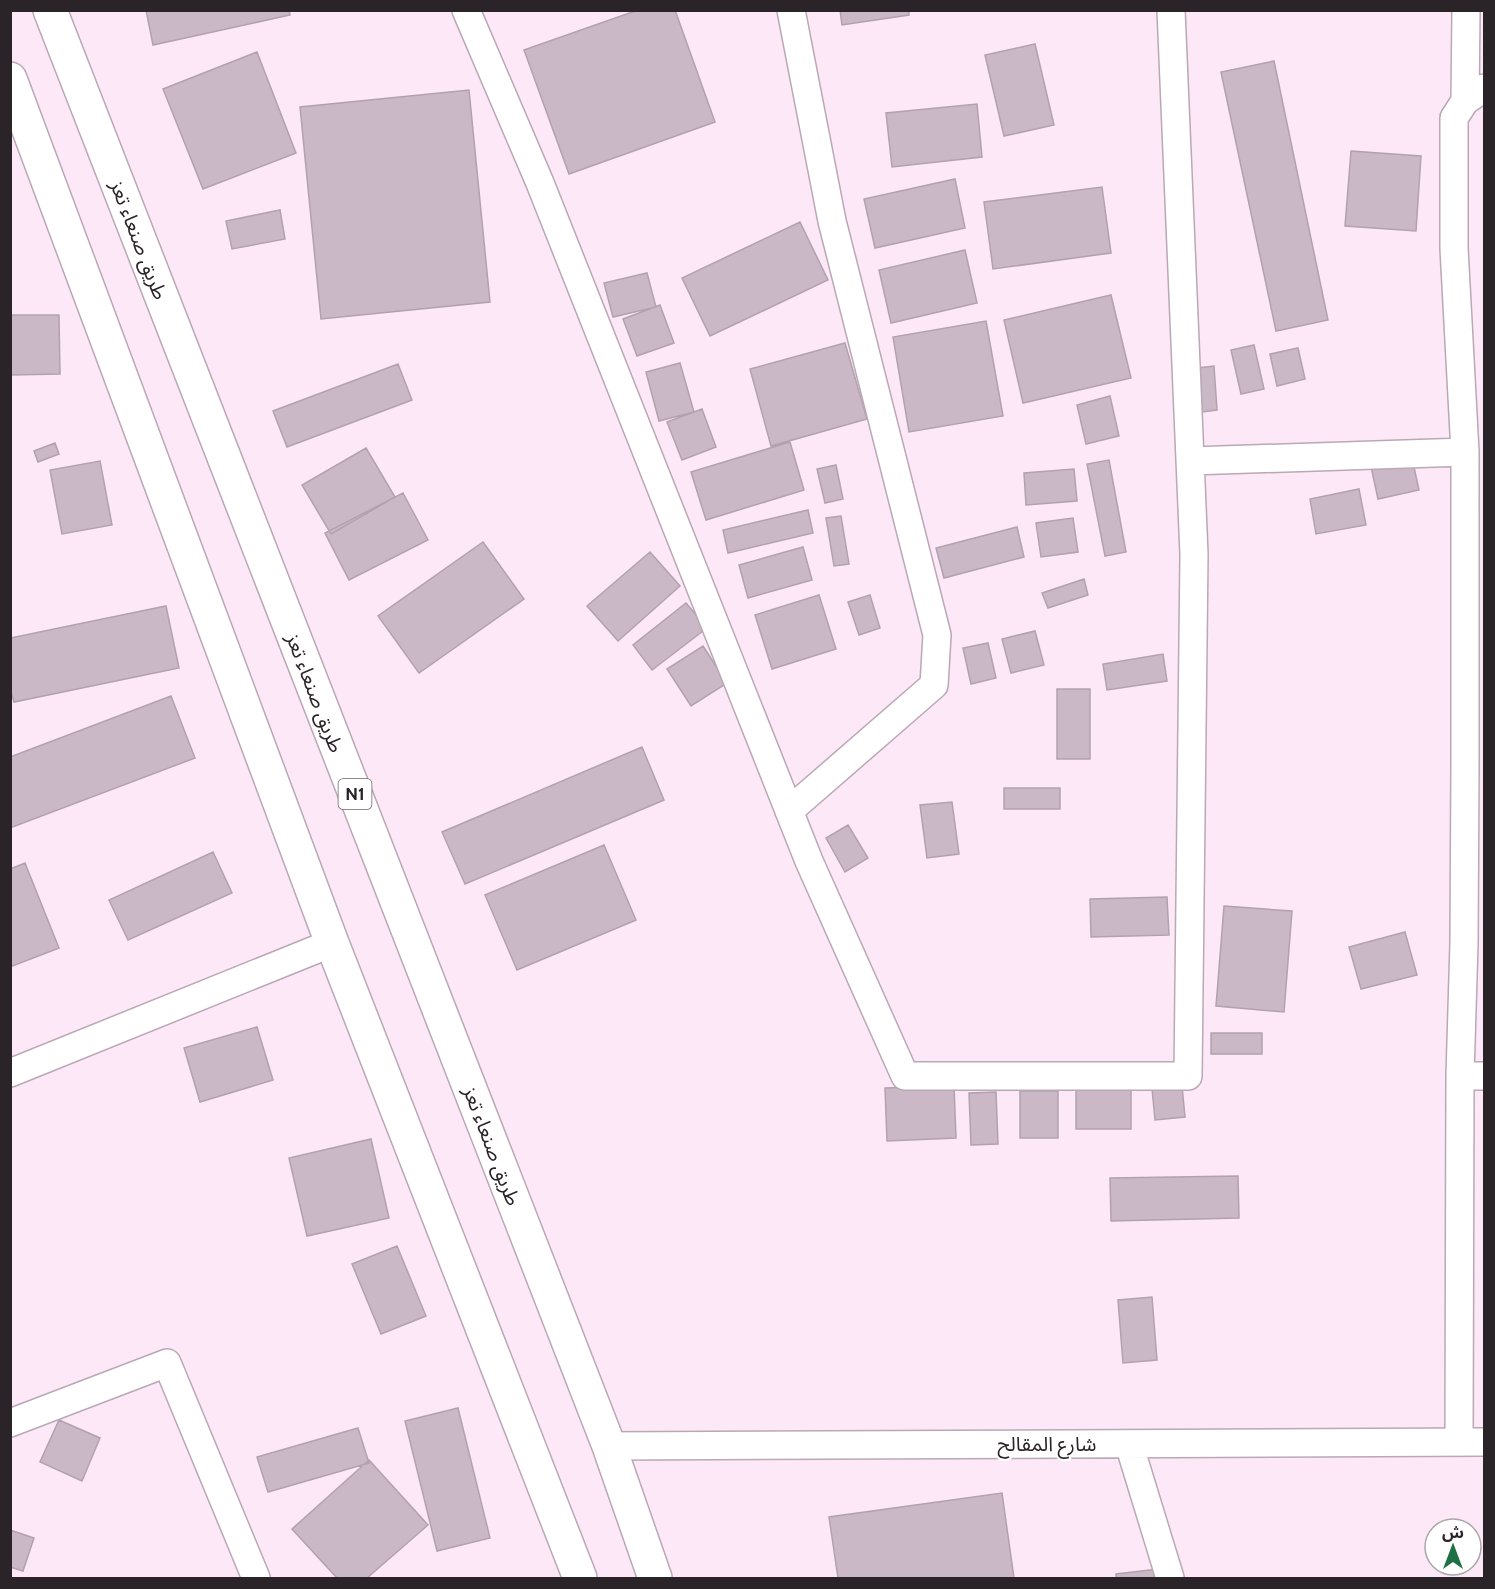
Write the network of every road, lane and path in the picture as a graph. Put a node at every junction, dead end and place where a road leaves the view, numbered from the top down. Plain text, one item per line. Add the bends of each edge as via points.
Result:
1 (50, 10) edge
2 (466, 10) edge
3 (791, 10) edge
4 (1171, 10) edge
5 (1466, 10) edge
6 (10, 79) edge
7 (1475, 95) edge
8 (1466, 452) junction
9 (1191, 461) junction
10 (789, 811) junction
11 (332, 943) junction
12 (10, 1073) edge
13 (1472, 1076) edge
14 (10, 1423) edge
15 (1472, 1442) edge
16 (1129, 1444) junction
17 (609, 1446) junction
18 (256, 1578) edge
19 (580, 1578) edge
20 (655, 1578) edge
21 (1170, 1578) edge

1 - 17 highway, طريق صنعاء تعز / N1
2 - 10 street via 540,183
3 - 10 street via 832,220 937,635 934,685
4 - 9 street
5 - 7 street
6 - 11 highway
7 - 8 street via 1454,118 1454,248
8 - 9 street
8 - 13 street via 1464,931
9 - 10 street via 1194,554 1188,1076 905,1076
11 - 12 street
11 - 19 highway
13 - 15 street
14 - 18 street via 167,1363
15 - 16 street, شارع المقالح
16 - 17 street, شارع المقالح
16 - 21 street
17 - 20 highway, طريق صنعاء تعز / N1

